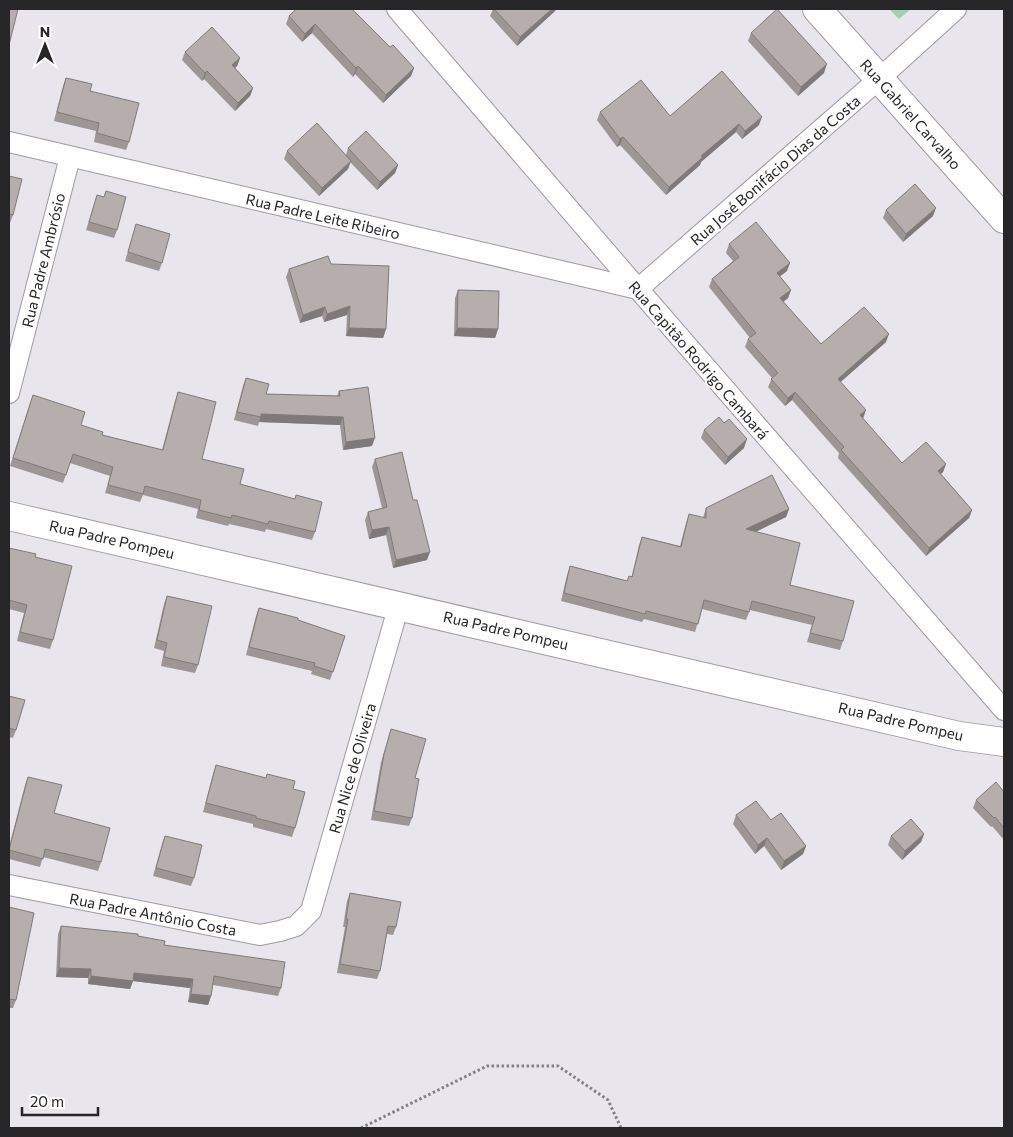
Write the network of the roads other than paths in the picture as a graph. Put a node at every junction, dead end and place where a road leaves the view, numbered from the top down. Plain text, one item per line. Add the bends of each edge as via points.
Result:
1 (397, 9) edge
2 (817, 9) edge
3 (956, 9) edge
4 (879, 79) junction
5 (9, 142) edge
6 (70, 157) junction
7 (1004, 219) edge
8 (638, 290) junction
9 (9, 393) edge
10 (9, 516) edge
11 (399, 605) junction
12 (1004, 710) edge
13 (1004, 742) edge
14 (9, 885) edge
15 (296, 926) joint

1 - 8 street, Rua Capitão Rodrigo Cambará
2 - 4 street, Rua Gabriel Carvalho
3 - 4 street, Rua José Bonifácio Dias da Costa
4 - 7 street, Rua Gabriel Carvalho
4 - 8 street, Rua José Bonifácio Dias da Costa
5 - 6 street, Rua Padre Leite Ribeiro
6 - 8 street, Rua Padre Leite Ribeiro
6 - 9 street, Rua Padre Ambrósio
8 - 12 street, Rua Capitão Rodrigo Cambará
10 - 11 street, Rua Padre Pompeu
11 - 13 street, Rua Padre Pompeu via 959,736
11 - 15 street, Rua Nice de Oliveira via 311,911
14 - 15 street, Rua Padre Antônio Costa via 260,935

